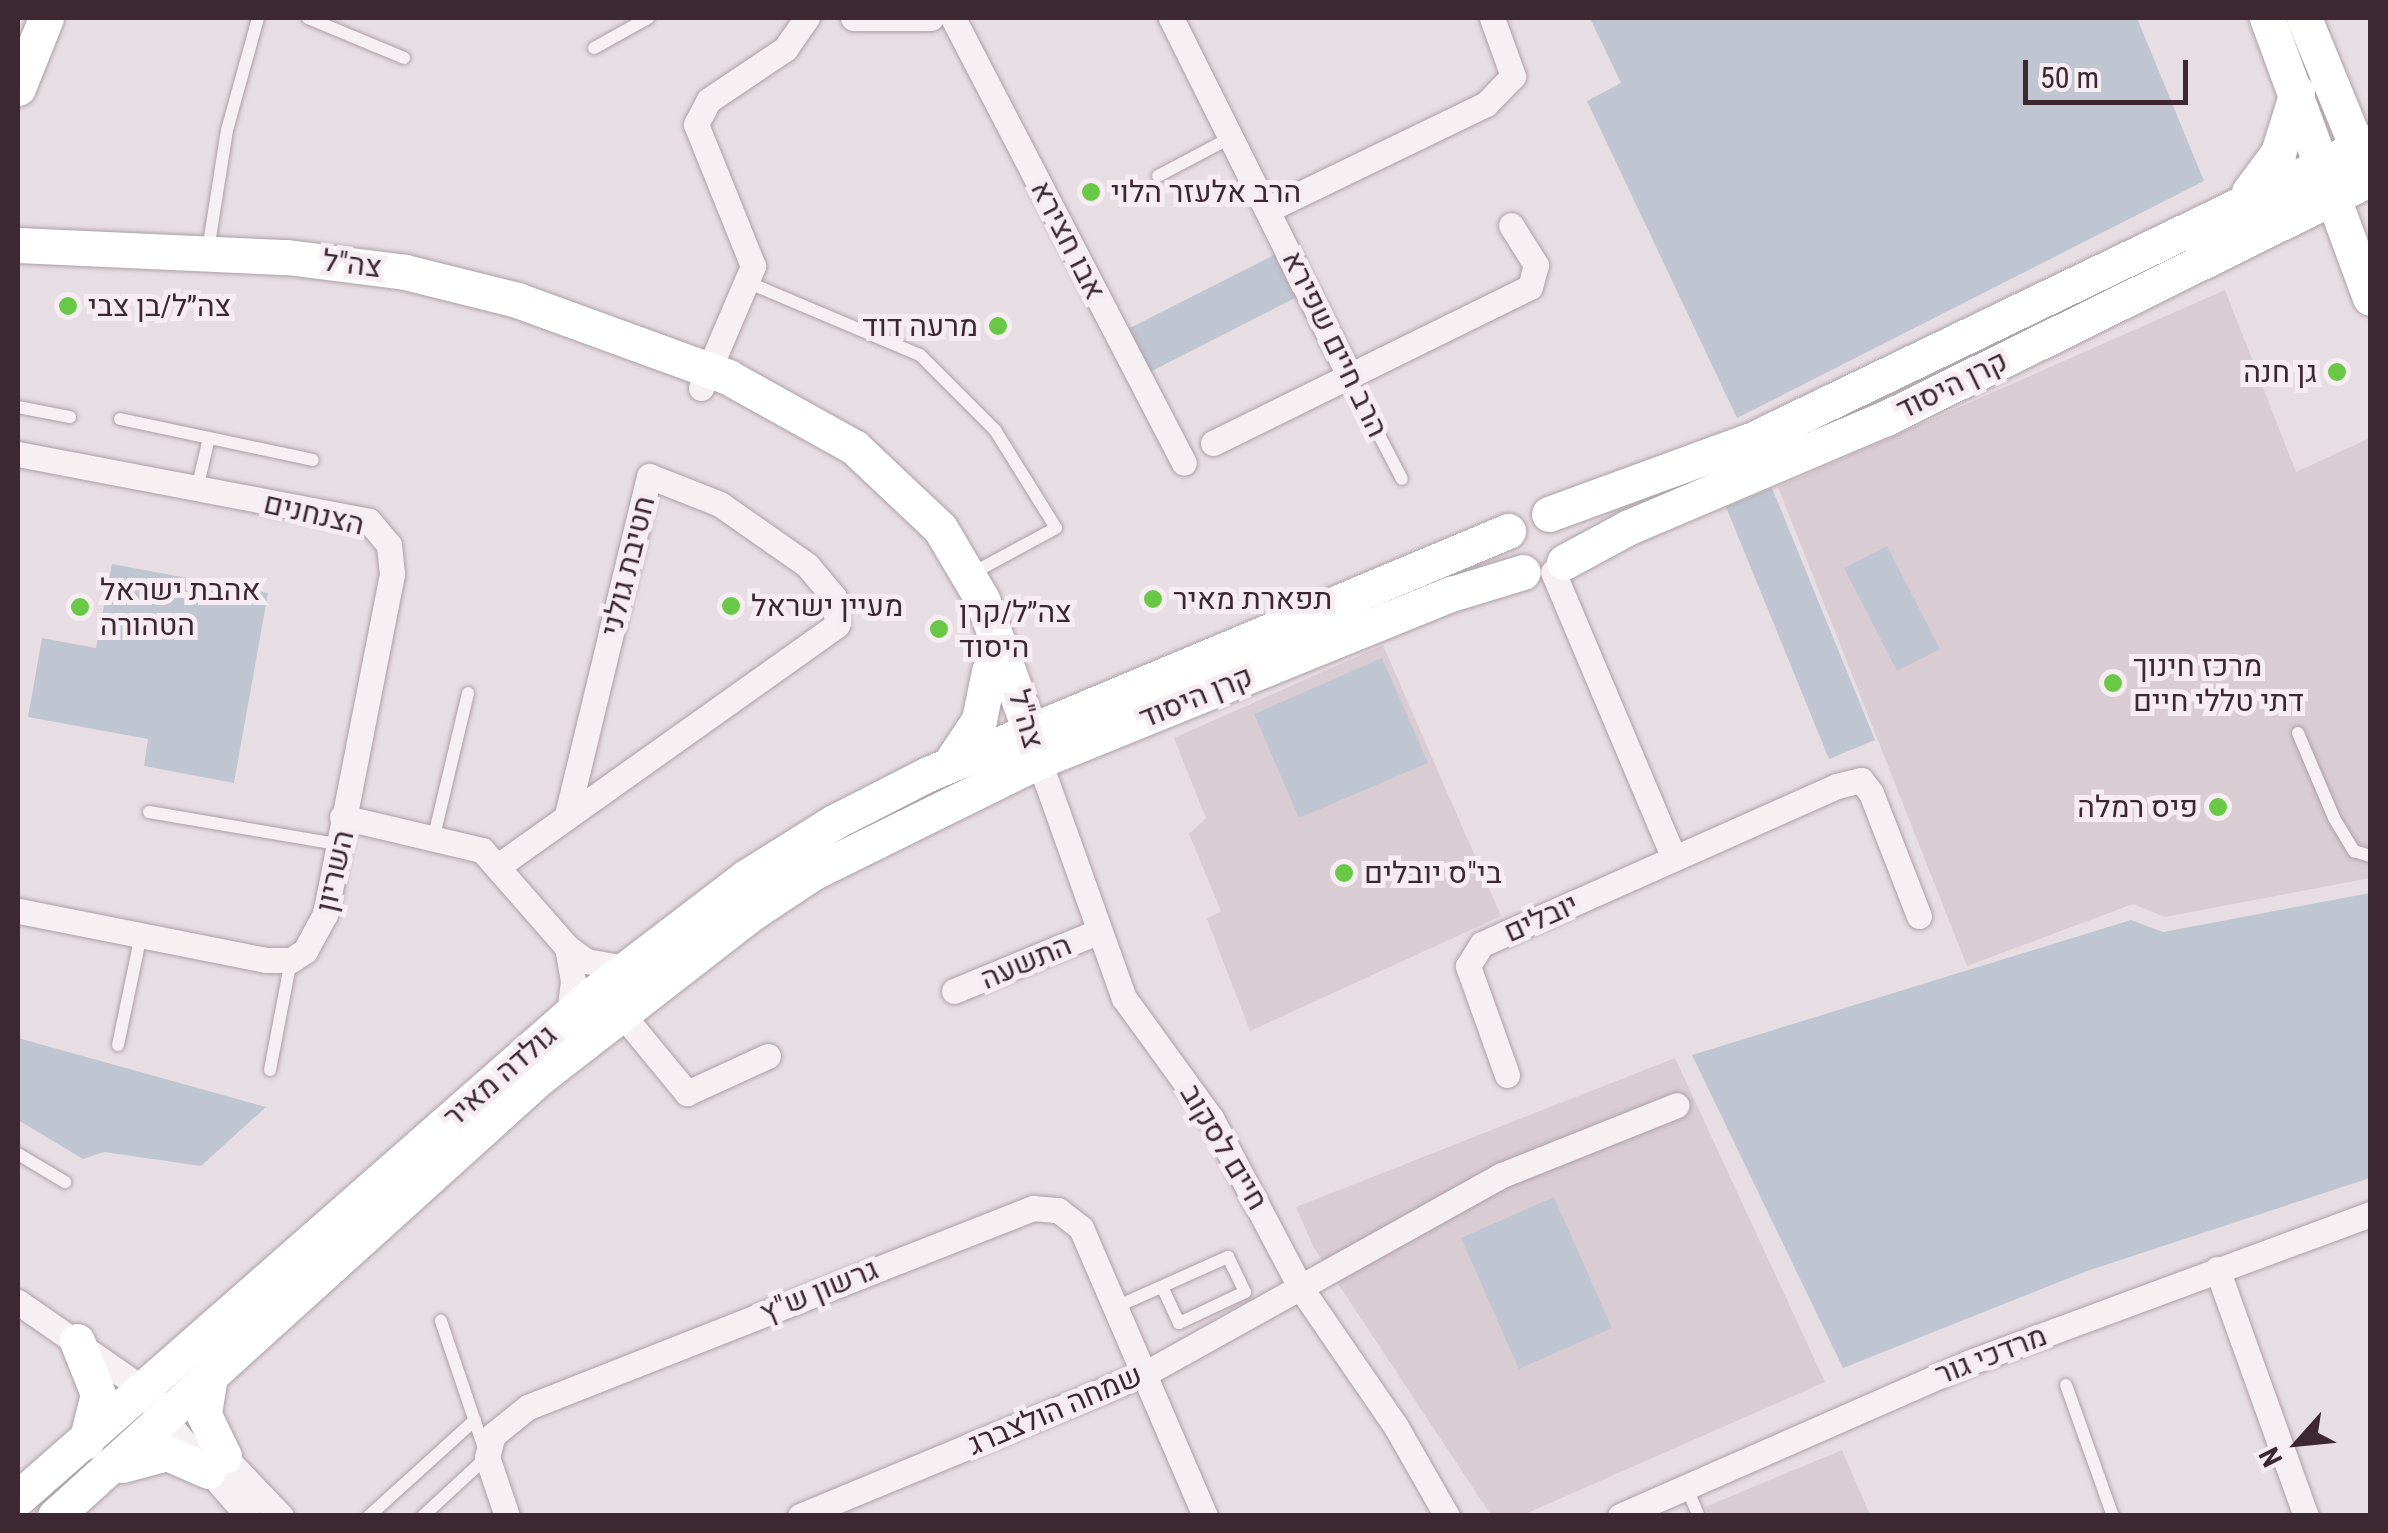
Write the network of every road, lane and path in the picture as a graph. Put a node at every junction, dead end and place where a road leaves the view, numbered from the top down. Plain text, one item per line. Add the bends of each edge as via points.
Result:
1 (21, 18) edge
2 (46, 18) edge
3 (258, 18) edge
4 (308, 18) edge
5 (648, 18) edge
6 (806, 18) edge
7 (853, 18) edge
8 (931, 18) edge
9 (953, 18) edge
10 (1171, 18) edge
11 (1492, 18) edge
12 (2267, 18) edge
13 (2304, 18) edge
14 (18, 26) edge
15 (594, 48) dead end
16 (404, 58) dead end
17 (18, 88) edge
18 (2297, 92) junction
19 (1232, 137) junction
20 (2368, 153) edge
21 (1158, 176) dead end
22 (2328, 178) junction
23 (2240, 201) junction
24 (1269, 209) junction
25 (1511, 225) dead end
26 (2253, 236) junction
27 (18, 246) edge
28 (208, 252) junction
29 (2357, 259) junction
30 (18, 266) edge
31 (747, 282) junction
32 (2370, 298) edge
33 (1348, 374) junction
34 (705, 379) junction
35 (18, 407) edge
36 (70, 417) dead end
37 (120, 418) dead end
38 (209, 438) junction
39 (1213, 444) dead end
40 (18, 454) edge
41 (313, 460) dead end
42 (1184, 463) dead end
43 (1402, 479) dead end
44 (196, 489) junction
45 (1549, 514) junction
46 (1508, 532) junction
47 (1546, 568) junction
48 (969, 575) junction
49 (990, 671) junction
50 (468, 693) dead end
51 (2298, 733) dead end
52 (1029, 741) junction
53 (948, 765) junction
54 (149, 812) dead end
55 (567, 814) junction
56 (342, 817) junction
57 (434, 836) junction
58 (338, 844) junction
59 (2370, 856) edge
60 (1674, 858) junction
61 (498, 866) junction
62 (18, 911) edge
63 (1919, 916) dead end
64 (1097, 932) junction
65 (141, 935) junction
66 (567, 947) junction
67 (290, 960) junction
68 (625, 968) junction
69 (954, 991) dead end
70 (622, 1013) junction
71 (568, 1016) junction
72 (118, 1044) dead end
73 (768, 1056) dead end
74 (270, 1070) dead end
75 (1507, 1075) dead end
76 (1677, 1104) dead end
77 (18, 1154) edge
78 (65, 1182) dead end
79 (2370, 1214) edge
80 (2217, 1269) junction
81 (1162, 1287) junction
82 (1300, 1287) junction
83 (18, 1302) edge
84 (1116, 1307) junction
85 (441, 1321) dead end
86 (77, 1341) junction
87 (1146, 1373) junction
88 (209, 1382) junction
89 (2066, 1385) dead end
90 (142, 1389) junction
91 (170, 1416) junction
92 (475, 1420) junction
93 (86, 1442) junction
94 (488, 1457) junction
95 (216, 1464) junction
96 (104, 1475) junction
97 (1686, 1486) junction
98 (18, 1498) edge
99 (813, 1513) edge
100 (54, 1516) edge
101 (248, 1516) edge
102 (281, 1516) edge
103 (369, 1516) edge
104 (423, 1516) edge
105 (507, 1516) edge
106 (1205, 1516) edge
107 (1447, 1516) edge
108 (1620, 1516) edge
109 (1699, 1516) edge
110 (2113, 1516) edge
111 (2306, 1516) edge

1 - 14 main road
2 - 17 main road
3 - 28 lane via 227,130
4 - 16 lane
5 - 15 lane
6 - 31 street via 785,50 708,100 696,124 753,266
7 - 8 street
9 - 42 street, אבו חצירא
10 - 19 street, הרב חיים שפירא
11 - 24 street via 1513,76 1486,104
12 - 18 main road
13 - 20 main road
18 - 22 main road
18 - 23 main road via 2278,153
19 - 21 lane
19 - 24 street, הרב חיים שפירא
20 - 22 main road
22 - 23 main road, קרן היסוד
22 - 26 main road, קרן היסוד
22 - 29 main road
23 - 45 main road, קרן היסוד via 1748,441
24 - 33 street, הרב חיים שפירא
25 - 33 street via 1536,266 1530,286
26 - 29 main road via 2312,228
26 - 47 main road, קרן היסוד via 1886,418
27 - 28 main road, צה"ל
28 - 34 main road, צה"ל via 356,263 423,276 516,300
29 - 32 main road
30 - 34 main road, צה"ל via 353,284 511,320
31 - 34 street
31 - 48 lane via 920,355 995,430 1056,528
33 - 39 street
33 - 43 lane, הרב חיים שפירא
34 - 48 main road, צה"ל via 818,424 888,472 940,528
34 - 49 main road, צה"ל via 874,488 924,540
35 - 36 lane
37 - 38 lane
38 - 41 lane
38 - 44 lane
40 - 44 street, הצנחנים
44 - 56 street, הצנחנים via 369,522 389,545 392,574
45 - 46 main road via 1525,514
45 - 47 main road via 1569,538
46 - 47 main road via 1508,554
46 - 52 main road, קרן היסוד
47 - 52 main road, קרן היסוד
47 - 60 street
48 - 52 main road, צה"ל
49 - 52 main road, צה"ל
49 - 53 main road via 978,720
50 - 57 lane
51 - 59 lane via 2346,839
52 - 53 main road, גולדה מאיר
52 - 64 street, חיים לסקוב
52 - 70 main road, גולדה מאיר via 814,872
53 - 68 main road, גולדה מאיר via 834,822
54 - 58 lane
55 - 55 street, חטיבת גולני via 640,514 649,476 720,504 776,541 834,597 838,625
55 - 61 street, חטיבת גולני
56 - 57 street, השריון
56 - 58 street, השריון
57 - 61 street, השריון via 482,850
58 - 67 street, השריון via 318,937
60 - 63 street, יובלים via 1860,780
60 - 75 street, יובלים via 1482,944 1468,966
61 - 66 street, השריון
62 - 65 street
64 - 69 street, התשעה
64 - 82 street, חיים לסקוב via 1124,998 1211,1118
65 - 67 street
65 - 72 lane
66 - 68 street, השריון via 586,961
66 - 71 street via 574,982
67 - 74 lane
68 - 71 main road, גולדה מאיר
70 - 73 street via 687,1093
70 - 88 main road, גולדה מאיר via 538,1079
71 - 90 main road, גולדה מאיר
76 - 82 street, שמחה הולצברג via 1502,1174
77 - 78 lane
79 - 80 street, מרדכי גור
80 - 97 street, מרדכי גור via 1968,1363
80 - 111 street
81 - 81 lane via 1228,1256 1245,1292 1179,1323
81 - 84 lane
82 - 87 street, שמחה הולצברג
82 - 107 street, חיים לסקוב via 1396,1426
83 - 86 street
84 - 87 street, גרשון ש"ץ
84 - 94 street, גרשון ש"ץ via 1071,1216 1033,1208 528,1407 493,1435
85 - 92 lane
86 - 90 street
86 - 93 main road via 98,1394
87 - 99 street, שמחה הולצברג
87 - 106 street, גרשון ש"ץ
88 - 91 main road, גולדה מאיר
88 - 95 main road via 204,1415
89 - 110 lane
90 - 91 street
90 - 93 main road, גולדה מאיר
91 - 95 street
91 - 96 main road, גולדה מאיר
92 - 94 lane
92 - 103 lane
93 - 98 main road, גולדה מאיר
94 - 104 lane
94 - 105 street
95 - 96 main road via 166,1453
95 - 101 street
95 - 102 street
96 - 100 main road, גולדה מאיר
97 - 108 street, מרדכי גור
97 - 109 lane

